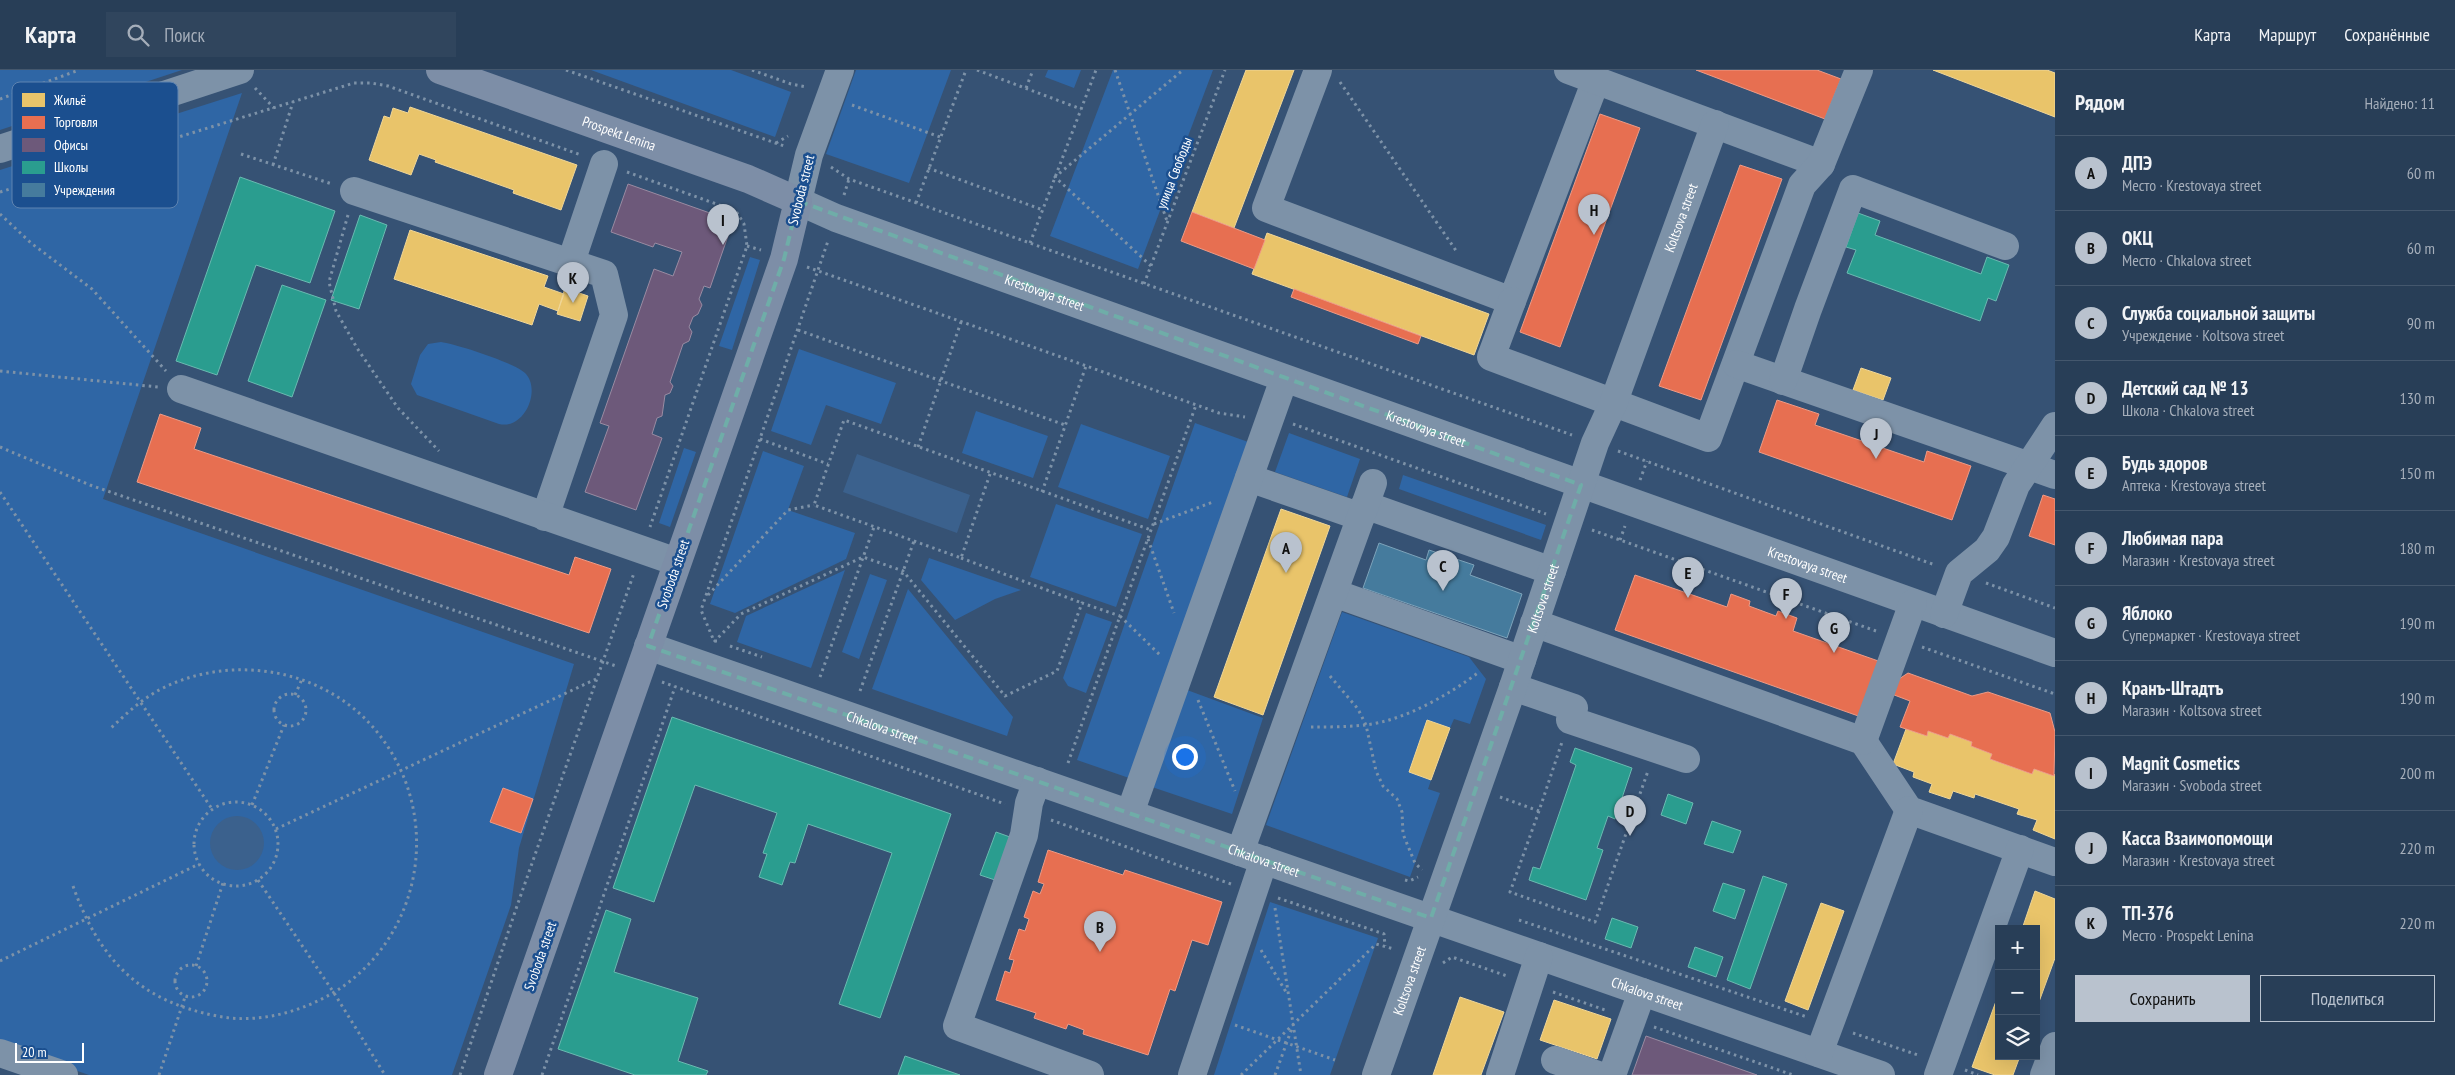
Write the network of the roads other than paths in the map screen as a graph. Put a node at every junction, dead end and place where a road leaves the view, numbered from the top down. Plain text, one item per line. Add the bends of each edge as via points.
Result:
1 (240, 70) edge
2 (440, 70) edge
3 (840, 70) edge
4 (1568, 70) edge
5 (1859, 70) edge
6 (1328, 74) edge
7 (1596, 80) junction
8 (1627, 80) edge
9 (178, 90) edge
10 (1715, 124) junction
11 (12, 145) edge
12 (0, 149) edge
13 (604, 164) road end
14 (1822, 164) junction
15 (354, 191) road end
16 (798, 201) junction
17 (2005, 246) dead end
18 (571, 262) junction
19 (1512, 301) junction
20 (1736, 364) junction
21 (1284, 379) junction
22 (1783, 381) junction
23 (181, 389) road end
24 (1613, 404) junction
25 (2055, 426) edge
26 (2028, 466) junction
27 (2055, 476) edge
28 (1247, 485) junction
29 (1581, 485) junction
30 (1366, 502) junction
31 (545, 517) junction
32 (677, 562) junction
33 (1552, 571) junction
34 (1334, 592) junction
35 (1913, 603) junction
36 (1944, 614) junction
37 (1534, 623) junction
38 (648, 646) junction
39 (2055, 653) edge
40 (1522, 660) junction
41 (1513, 687) junction
42 (1863, 741) junction
43 (1686, 760) dead end
44 (1037, 781) junction
45 (1909, 810) junction
46 (1130, 813) junction
47 (1251, 847) junction
48 (2020, 849) junction
49 (2055, 862) edge
50 (1431, 918) junction
51 (1539, 956) junction
52 (1642, 992) junction
53 (2055, 1046) edge
54 (0, 1053) edge
55 (1819, 1053) junction
56 (1555, 1060) dead end
57 (1941, 1069) edge
58 (64, 1075) edge
59 (498, 1075) edge
60 (1090, 1075) edge
61 (1192, 1075) edge
62 (1376, 1075) edge
63 (1500, 1075) edge
64 (1598, 1075) edge
65 (1612, 1075) edge
66 (1881, 1075) edge
67 (2044, 1075) edge

1 - 9 street
2 - 16 main road, Prospekt Lenina via 748,179
3 - 16 street, Svoboda street via 818,92 809,155
4 - 7 street
5 - 14 street
6 - 19 street via 1266,208
7 - 8 street
7 - 19 street
8 - 10 street
10 - 14 street
10 - 24 street, Koltsova street
11 - 12 street
13 - 18 street
14 - 20 street via 1802,185
15 - 18 street
16 - 21 street, Krestovaya street via 845,221
16 - 32 main road, Svoboda street via 784,259
17 - 22 street via 1853,189
18 - 31 street via 604,274 614,315
19 - 24 street via 1491,357
20 - 22 street
20 - 24 street via 1708,438
21 - 28 street
21 - 29 street, Krestovaya street
22 - 26 street
23 - 31 street
24 - 29 street, Koltsova street
25 - 26 street
26 - 27 street
26 - 36 street via 1987,550 1959,573
28 - 30 street
28 - 46 street
29 - 33 street, Koltsova street
29 - 35 street, Krestovaya street
30 - 33 street
30 - 34 street
31 - 32 street
32 - 38 main road, Svoboda street
33 - 37 street, Koltsova street
34 - 40 street
34 - 47 street via 1285,728
35 - 36 street, Krestovaya street
35 - 42 street
36 - 39 street, Krestovaya street
37 - 40 street, Koltsova street
37 - 42 street
38 - 44 street, Chkalova street
38 - 59 main road, Svoboda street
40 - 41 street, Koltsova street
41 - 43 street via 1574,708 1570,720
41 - 50 street, Koltsova street
42 - 45 street
44 - 46 street, Chkalova street
44 - 60 street via 1024,835 957,1026
45 - 48 street
45 - 55 street
46 - 47 street, Chkalova street
47 - 50 street, Chkalova street
47 - 61 street via 1254,890
48 - 49 street
48 - 57 street
50 - 51 street, Chkalova street
50 - 62 street, Koltsova street
51 - 52 street, Chkalova street
51 - 63 street
52 - 55 street, Chkalova street
52 - 65 street
53 - 67 street
54 - 58 street
55 - 66 street, Chkalova street
56 - 64 street

